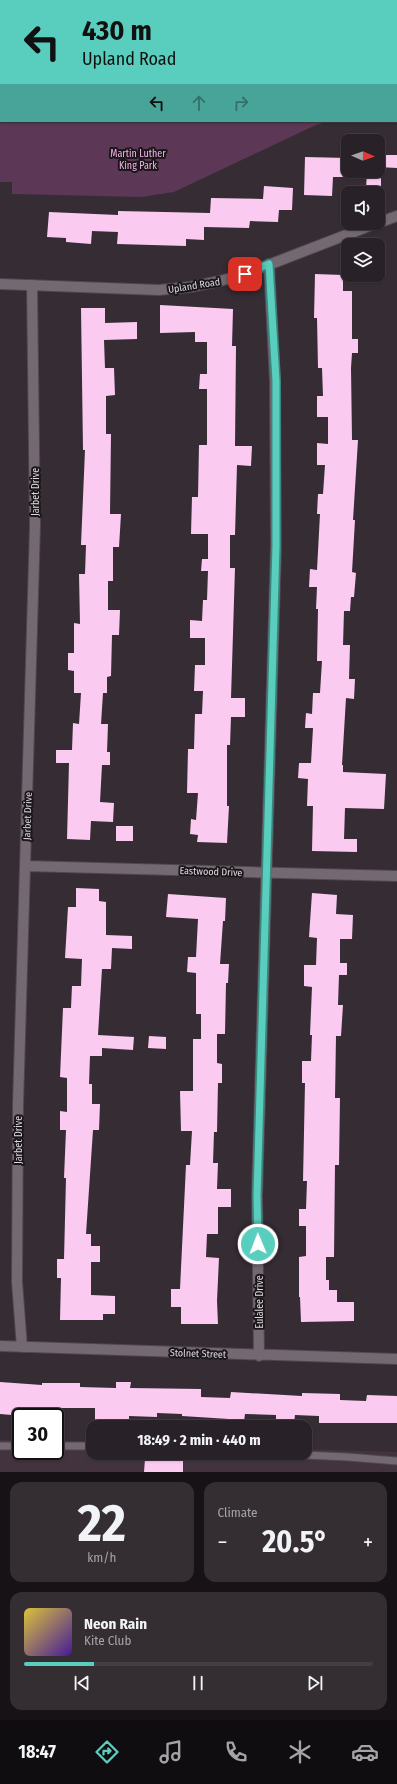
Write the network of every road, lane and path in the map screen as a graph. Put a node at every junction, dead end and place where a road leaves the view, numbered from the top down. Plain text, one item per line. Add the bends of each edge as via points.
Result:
1 (397, 216) edge
2 (385, 220) edge
3 (359, 230) edge
4 (269, 264) junction
5 (0, 284) edge
6 (32, 285) junction
7 (26, 866) junction
8 (266, 873) junction
9 (397, 876) edge
10 (0, 1346) edge
11 (22, 1347) junction
12 (259, 1356) junction
13 (397, 1359) edge
14 (0, 1446) edge
15 (12, 1446) edge
16 (64, 1446) edge
17 (86, 1446) edge
18 (312, 1455) edge
19 (397, 1461) edge

1 - 2 street, Upland Road
3 - 4 street, Upland Road
4 - 6 street, Upland Road via 220,281 159,290
4 - 8 street, Eulalee Drive via 276,381 276,546
5 - 6 street, Upland Road
6 - 7 street, Jarbet Drive via 35,526
7 - 8 street, Eastwood Drive
7 - 11 street, Jarbet Drive via 18,1105 17,1282
8 - 9 street, Eastwood Drive
8 - 12 street, Eulalee Drive via 257,1196
10 - 11 street, Stolnet Street
11 - 12 street, Stolnet Street
12 - 13 street, Stolnet Street
14 - 15 lane
16 - 17 lane
18 - 19 lane

